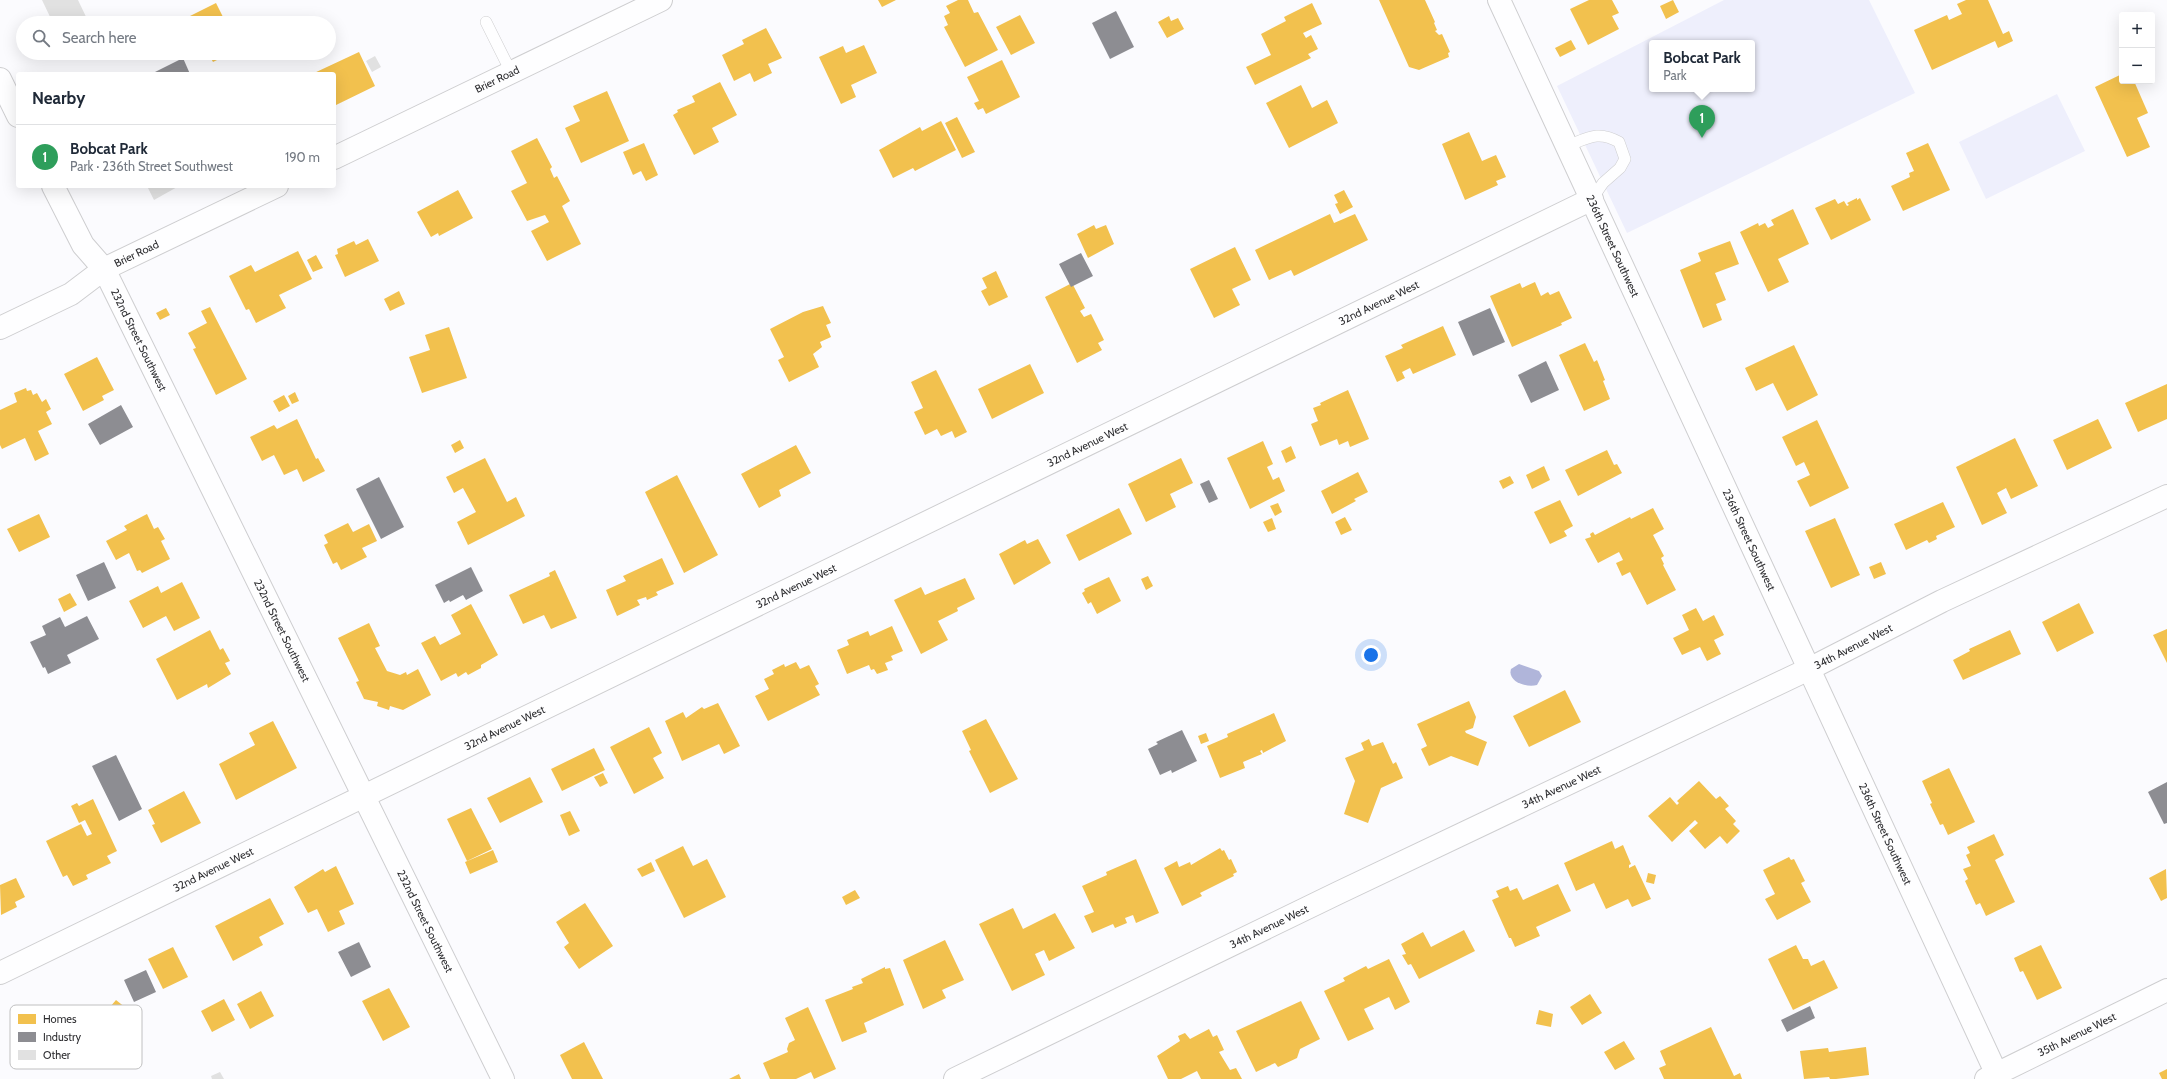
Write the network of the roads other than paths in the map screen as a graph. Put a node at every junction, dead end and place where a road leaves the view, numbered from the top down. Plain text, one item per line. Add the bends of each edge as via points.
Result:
1 (661, 0) edge
2 (1499, 0) edge
3 (486, 22) dead end
4 (511, 72) junction
5 (0, 79) edge
6 (16, 112) edge
7 (1567, 146) junction
8 (336, 157) edge
9 (54, 188) edge
10 (273, 188) edge
11 (1592, 199) junction
12 (104, 269) junction
13 (0, 328) edge
14 (2167, 496) edge
15 (1808, 669) junction
16 (365, 796) junction
17 (0, 973) edge
18 (2167, 990) edge
19 (1994, 1077) edge
20 (503, 1079) edge
21 (955, 1079) edge

1 - 4 street, Brier Road
2 - 7 street, 236th Street Southwest
3 - 4 lane
4 - 8 street, Brier Road
5 - 6 street
7 - 11 street, 236th Street Southwest
7 - 11 lane via 1591,137 1607,135 1619,142 1625,160
9 - 12 street, 232nd Street Southwest via 84,245
10 - 12 street, Brier Road
11 - 15 street, 236th Street Southwest
11 - 16 street, 32nd Avenue West
12 - 13 street, Brier Road via 71,294
12 - 16 street, 232nd Street Southwest
14 - 15 street, 34th Avenue West via 1942,601
15 - 19 street, 236th Street Southwest
15 - 21 street, 34th Avenue West via 1331,896
16 - 17 street, 32nd Avenue West
16 - 20 street, 232nd Street Southwest
18 - 19 street, 35th Avenue West

